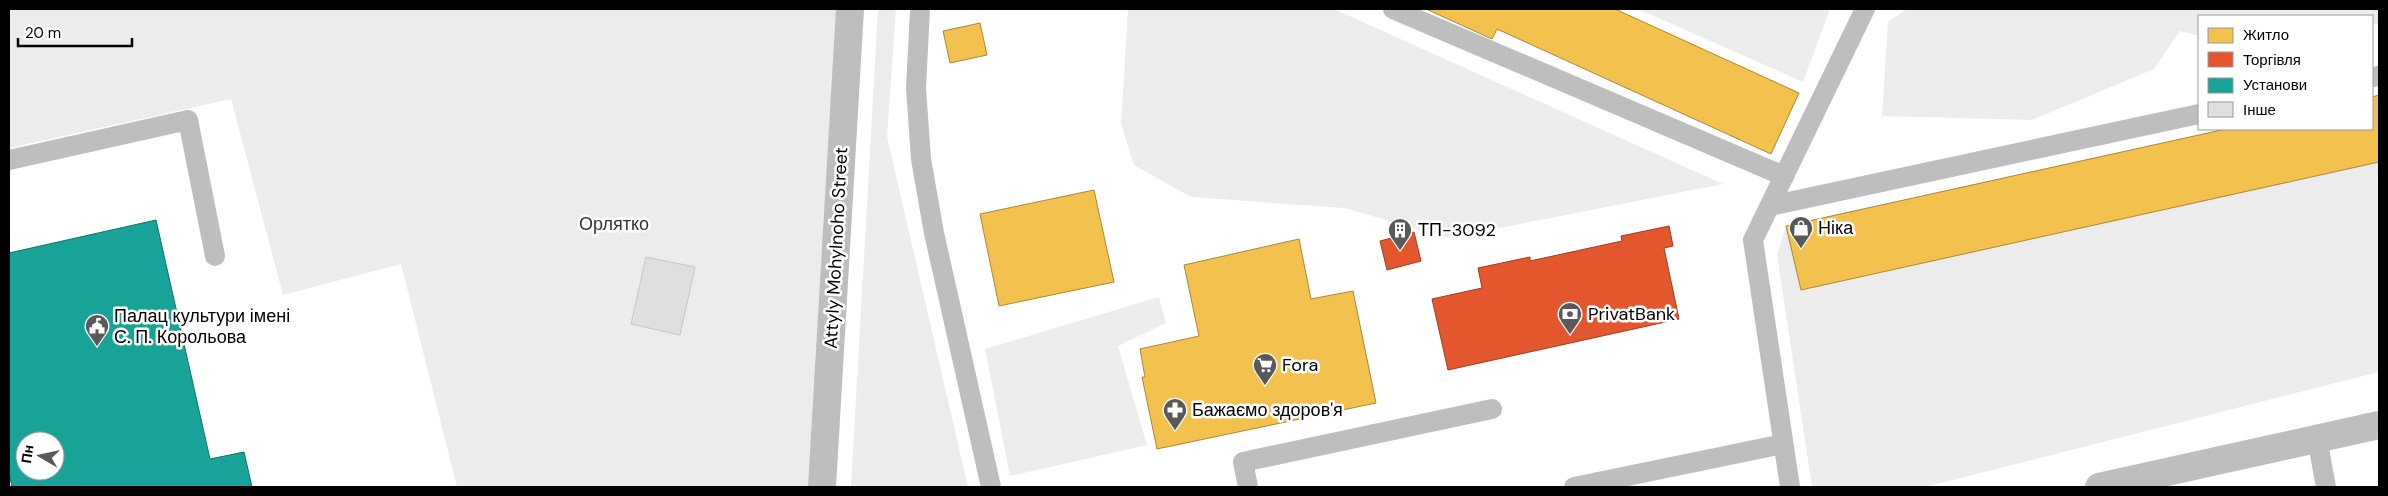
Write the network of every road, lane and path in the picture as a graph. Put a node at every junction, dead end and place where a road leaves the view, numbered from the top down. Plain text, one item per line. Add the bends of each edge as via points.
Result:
1 (850, 9) edge
2 (920, 9) edge
3 (1393, 9) edge
4 (1865, 9) edge
5 (2198, 114) edge
6 (9, 160) edge
7 (1784, 176) junction
8 (1770, 206) junction
9 (215, 256) dead end
10 (1492, 409) dead end
11 (2379, 425) edge
12 (2317, 438) junction
13 (1783, 444) junction
14 (822, 487) edge
15 (991, 487) edge
16 (1248, 487) edge
17 (1574, 487) edge
18 (1790, 487) edge
19 (2099, 487) edge
20 (2326, 487) edge

1 - 14 street, Attyly Mohylnoho Street
2 - 15 lane via 916,88 921,159 934,233
3 - 7 lane
4 - 7 lane
5 - 8 lane
6 - 9 lane via 188,120
7 - 8 lane
8 - 13 lane via 1753,240
10 - 16 lane via 1244,462
11 - 12 street
12 - 19 street
12 - 20 lane
13 - 17 lane
13 - 18 lane

